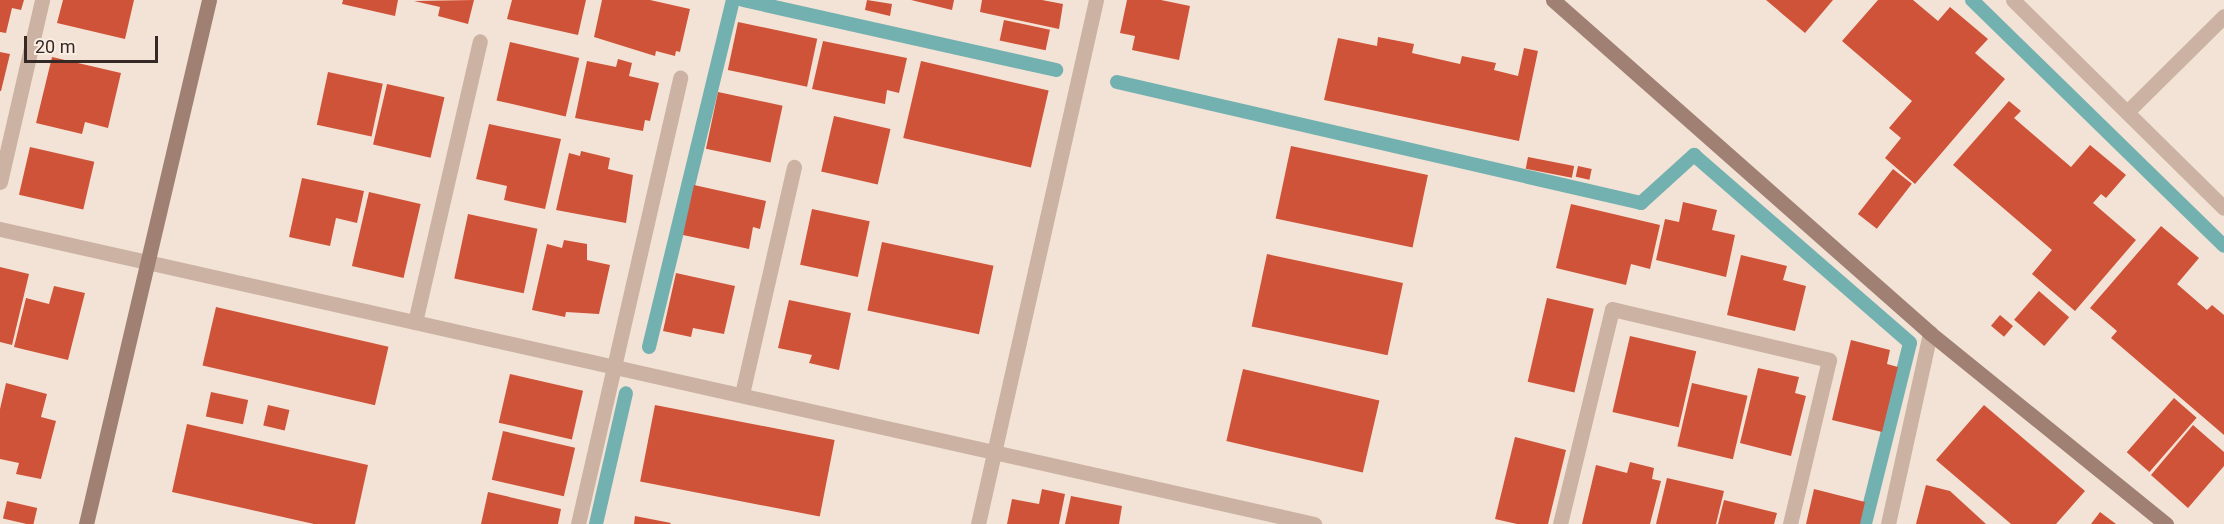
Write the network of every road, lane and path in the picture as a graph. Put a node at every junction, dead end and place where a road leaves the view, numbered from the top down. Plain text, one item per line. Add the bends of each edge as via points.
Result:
1 (42, 0) edge
2 (209, 0) edge
3 (1096, 0) edge
4 (1553, 0) edge
5 (2013, 0) edge
6 (2224, 16) edge
7 (480, 41) dead end
8 (680, 78) dead end
9 (2127, 112) junction
10 (794, 167) dead end
11 (0, 182) edge
12 (2224, 208) edge
13 (0, 229) edge
14 (148, 263) junction
15 (415, 322) junction
16 (1930, 333) junction
17 (614, 366) junction
18 (742, 394) junction
19 (995, 450) junction
20 (86, 524) edge
21 (578, 524) edge
22 (978, 524) edge
23 (1314, 524) edge
24 (1560, 524) edge
25 (1790, 524) edge
26 (1888, 524) edge
27 (2166, 524) edge

1 - 11 street
2 - 14 street
3 - 19 street
4 - 16 street
5 - 9 street
6 - 9 street
7 - 15 street
8 - 17 street
9 - 12 street
10 - 18 street
13 - 14 street
14 - 15 street
14 - 20 street
15 - 17 street
16 - 26 street
16 - 27 street
17 - 18 street
17 - 21 street
18 - 19 street
19 - 22 street
19 - 23 street
24 - 25 street via 1612,309 1829,360

